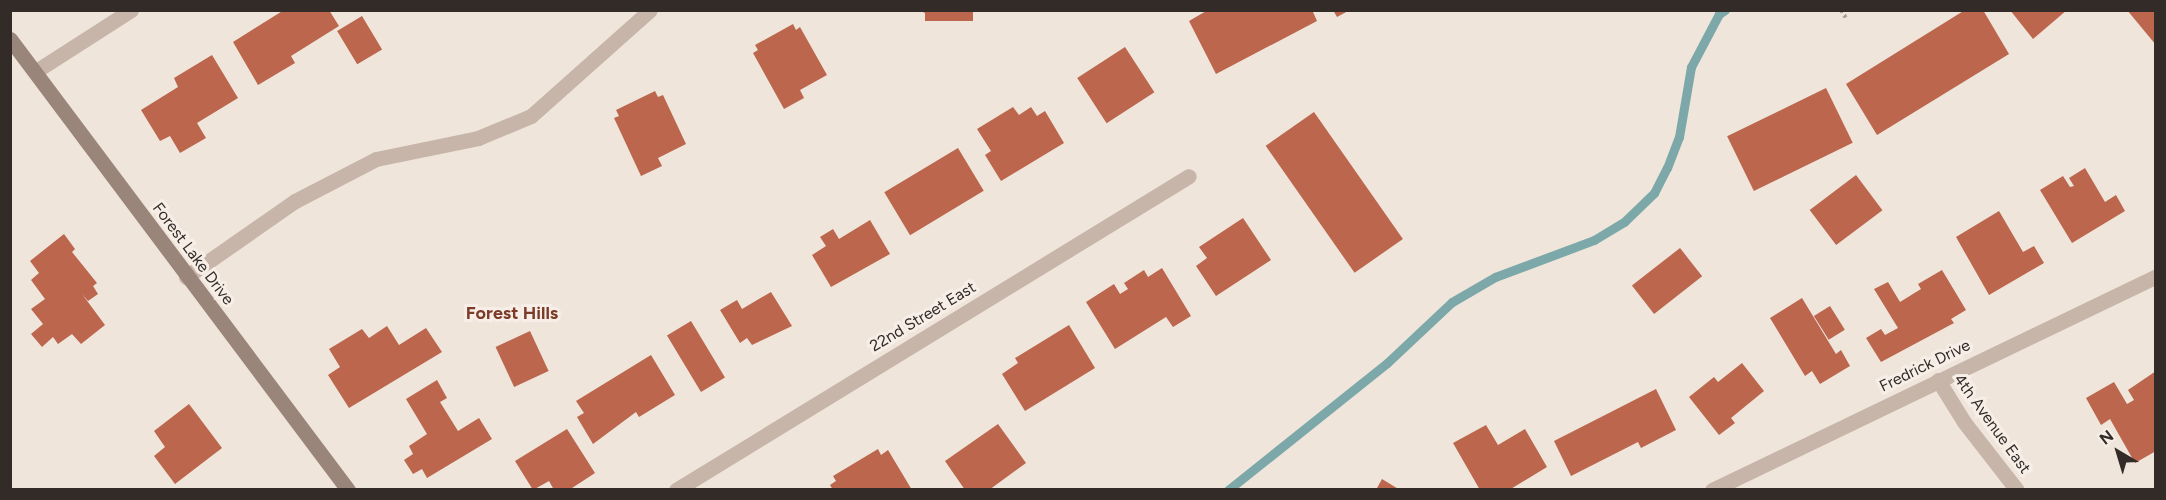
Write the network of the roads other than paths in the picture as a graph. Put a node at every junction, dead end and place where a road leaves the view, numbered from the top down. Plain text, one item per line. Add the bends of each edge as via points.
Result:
1 (131, 10) edge
2 (650, 10) edge
3 (10, 39) edge
4 (36, 71) junction
5 (1189, 176) dead end
6 (2156, 276) edge
7 (186, 277) junction
8 (1938, 380) junction
9 (348, 489) edge
10 (676, 489) edge
11 (1712, 489) edge
12 (2017, 489) edge

1 - 4 street
2 - 7 street via 531,116 478,138 376,159 296,201
3 - 4 street, Forest Lake Drive
4 - 7 street, Forest Lake Drive
5 - 10 street, 22nd Street East
6 - 8 street, Fredrick Drive
7 - 9 street, Forest Lake Drive
8 - 11 street, Fredrick Drive
8 - 12 street, 4th Avenue East via 1964,422

